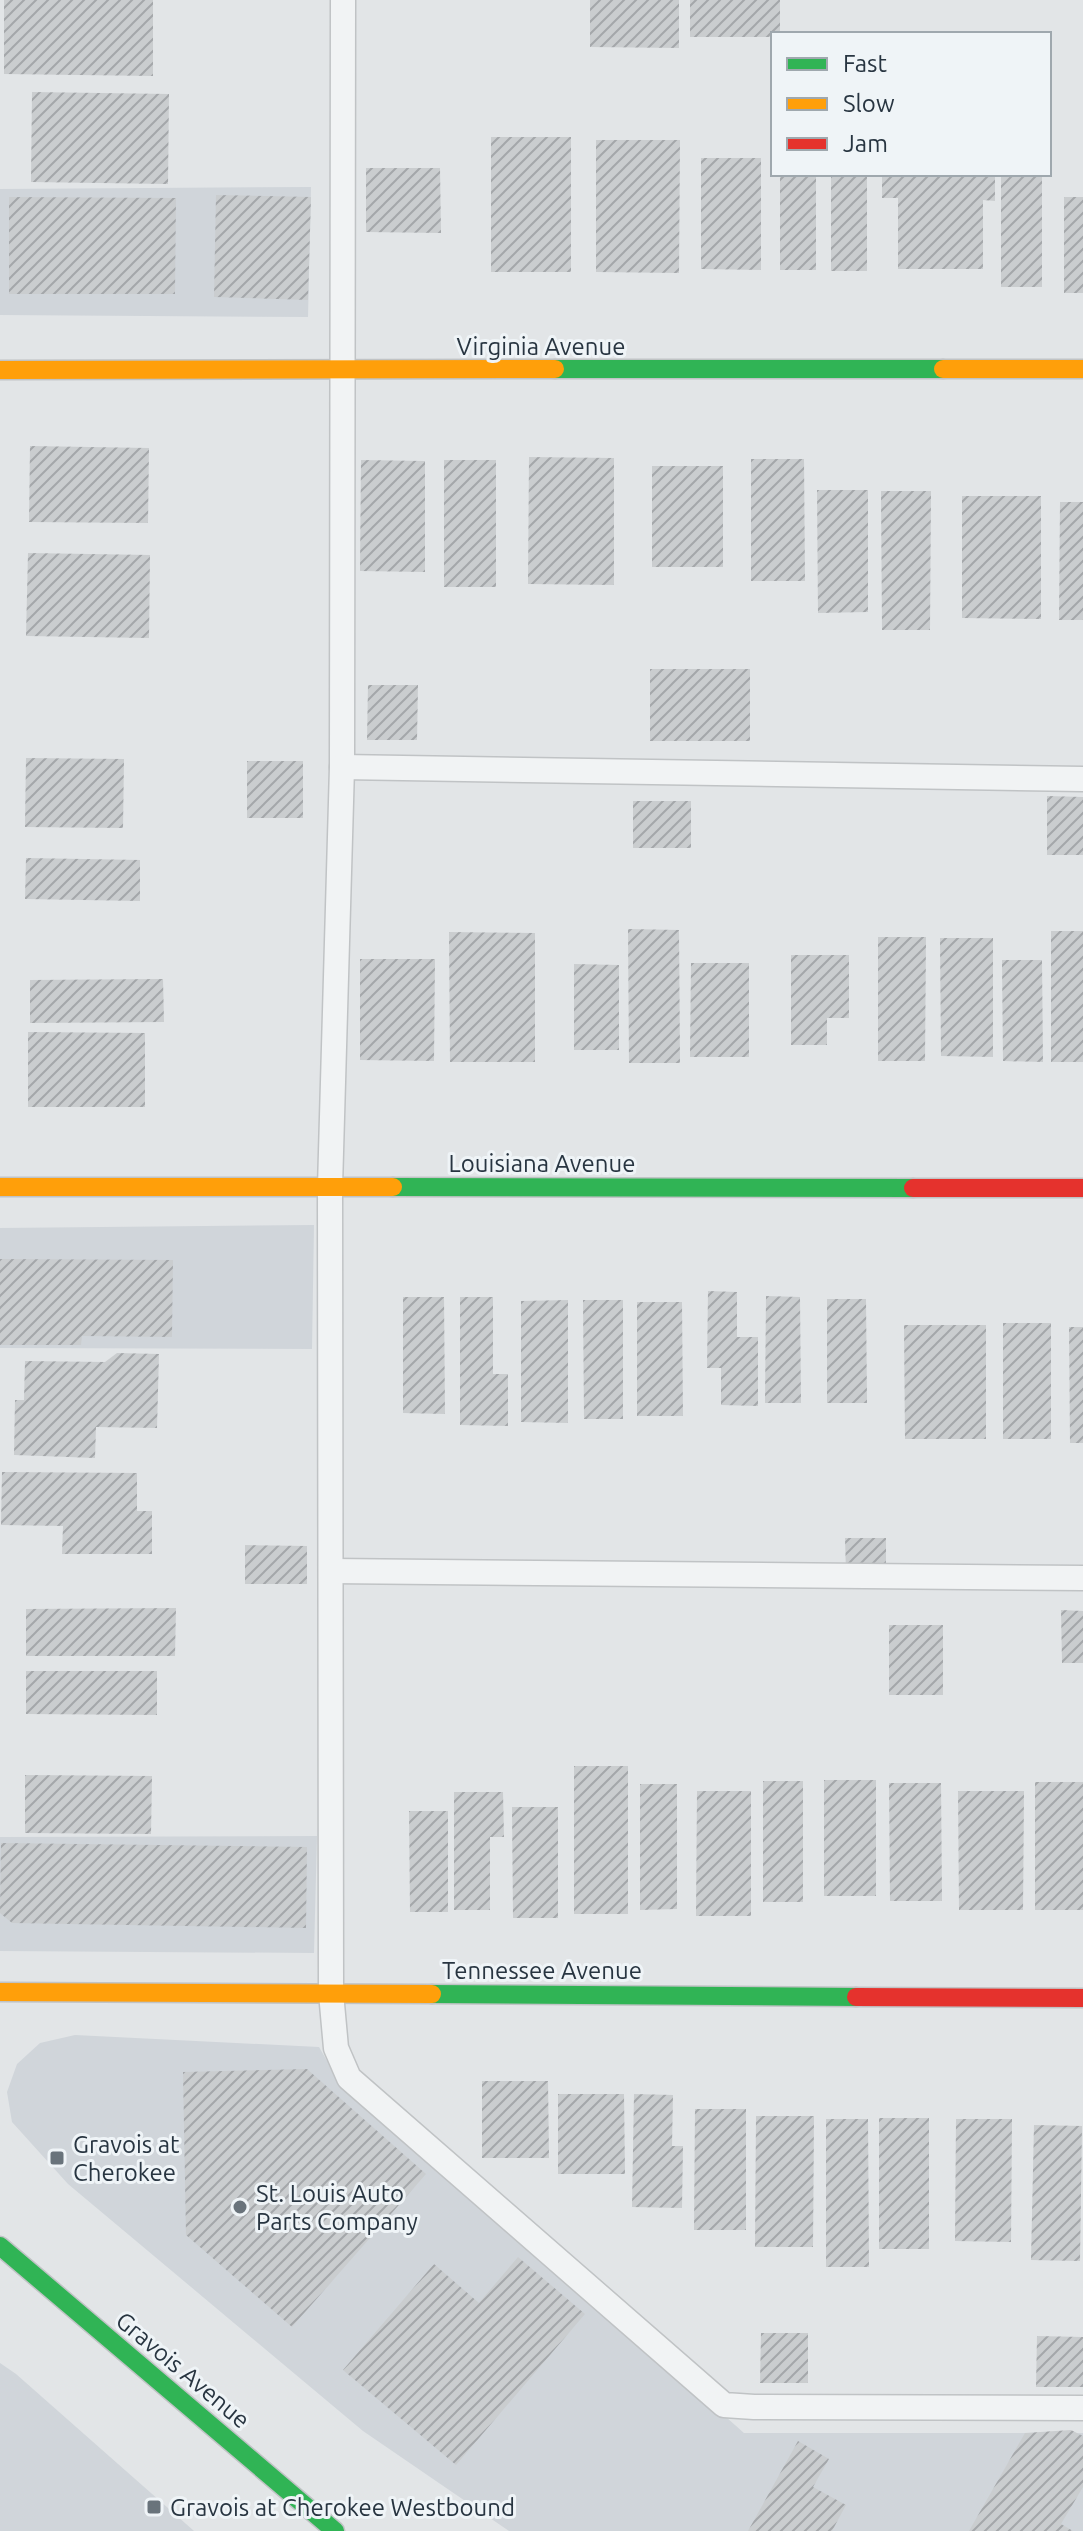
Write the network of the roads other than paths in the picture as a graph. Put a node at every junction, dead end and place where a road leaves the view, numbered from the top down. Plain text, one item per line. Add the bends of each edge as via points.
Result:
1 (343, 0) edge
2 (1083, 369) edge
3 (0, 370) edge
4 (341, 370) junction
5 (342, 767) junction
6 (1083, 779) edge
7 (0, 1187) edge
8 (330, 1187) junction
9 (1083, 1188) edge
10 (331, 1571) junction
11 (1083, 1578) edge
12 (0, 1992) edge
13 (331, 1993) junction
14 (1083, 1998) edge
15 (0, 2246) edge
16 (1083, 2408) edge
17 (335, 2531) edge

1 - 4 lane
2 - 4 street, Virginia Avenue
3 - 4 street, Virginia Avenue
4 - 5 lane
5 - 6 lane
5 - 8 lane
7 - 8 street, Louisiana Avenue
8 - 9 street, Louisiana Avenue
8 - 10 lane
10 - 11 lane
10 - 13 lane
12 - 13 street, Tennessee Avenue
13 - 14 street, Tennessee Avenue
13 - 16 lane via 336,2048 349,2078 724,2405
15 - 17 street, Gravois Avenue

